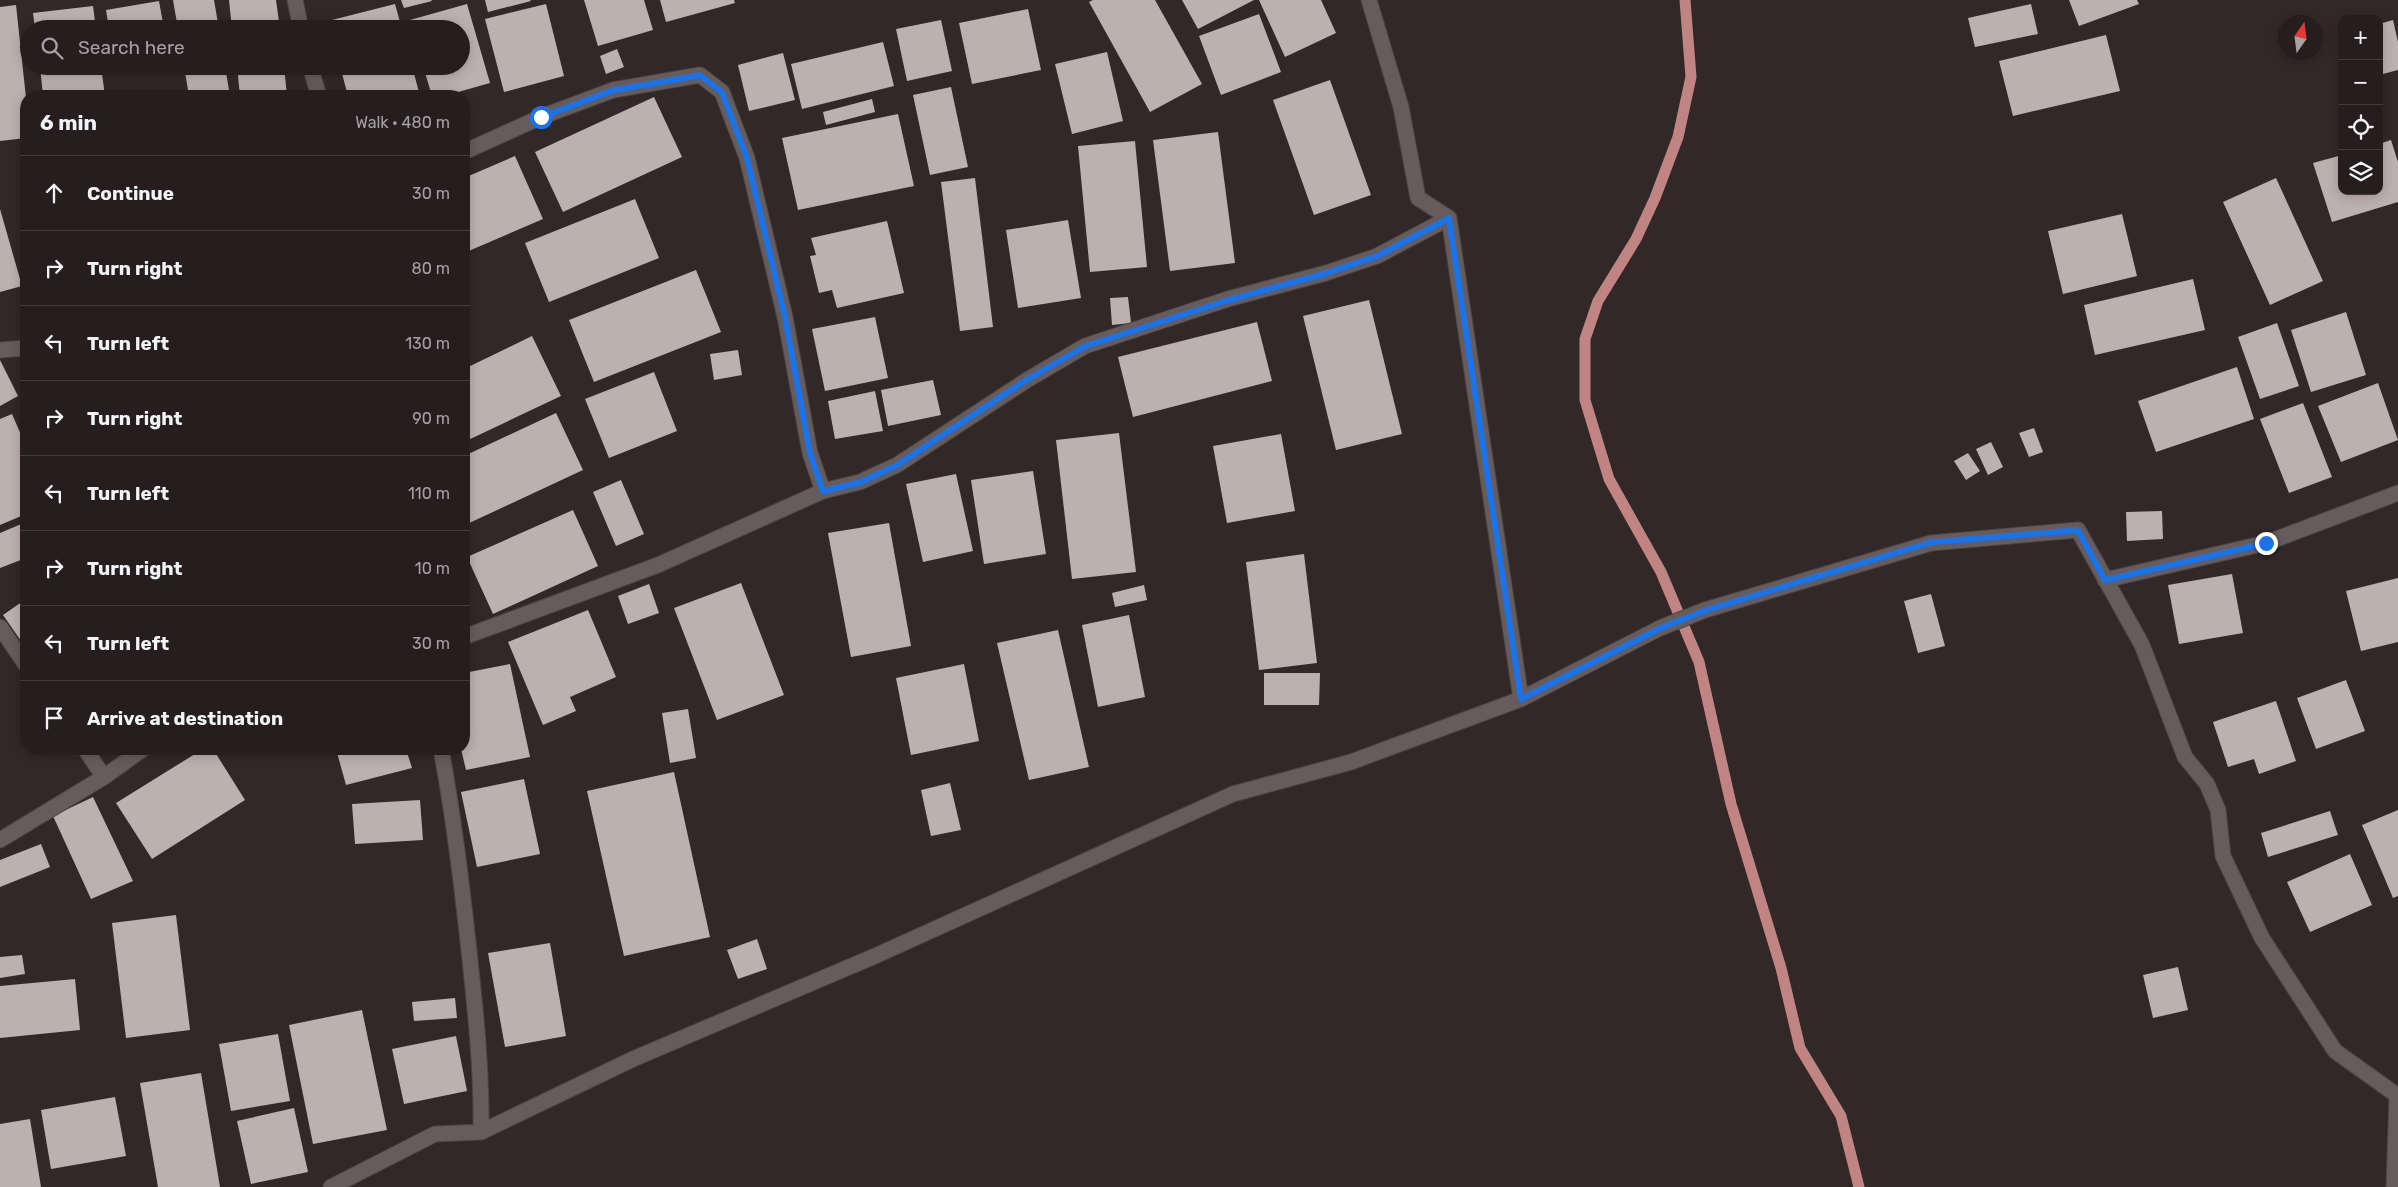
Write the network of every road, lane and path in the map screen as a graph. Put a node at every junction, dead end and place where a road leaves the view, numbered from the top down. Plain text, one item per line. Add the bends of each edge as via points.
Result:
1 (295, 0) edge
2 (1369, 0) edge
3 (299, 20) edge
4 (313, 75) edge
5 (317, 90) edge
6 (470, 149) edge
7 (1449, 218) junction
8 (20, 348) edge
9 (0, 350) edge
10 (823, 491) junction
11 (2398, 493) edge
12 (2105, 580) junction
13 (0, 627) edge
14 (470, 635) edge
15 (20, 656) edge
16 (1521, 699) junction
17 (88, 755) edge
18 (135, 755) edge
19 (442, 755) edge
20 (104, 777) junction
21 (0, 840) edge
22 (2398, 1096) edge
23 (482, 1132) junction
24 (331, 1187) edge
25 (2394, 1187) edge

1 - 3 street
2 - 7 street via 1401,107 1418,198
4 - 5 street
6 - 10 street via 541,117 613,90 700,75 722,92 747,158 785,317 810,453
7 - 10 street via 1368,259 1219,302 1085,346 1026,380 897,465 860,482
7 - 16 street
8 - 9 street
10 - 14 street via 658,565
11 - 12 street via 2266,543
12 - 16 street via 2078,530 1931,542 1706,610 1660,628
12 - 22 street via 2142,645 2185,757 2207,784 2218,810 2223,856 2262,938 2335,1051
13 - 15 street
16 - 23 street via 1351,762 1233,794 875,956 632,1059
17 - 20 street
18 - 20 street
19 - 23 street via 472,978 482,1083
20 - 21 street
22 - 25 street
23 - 24 street via 435,1134

